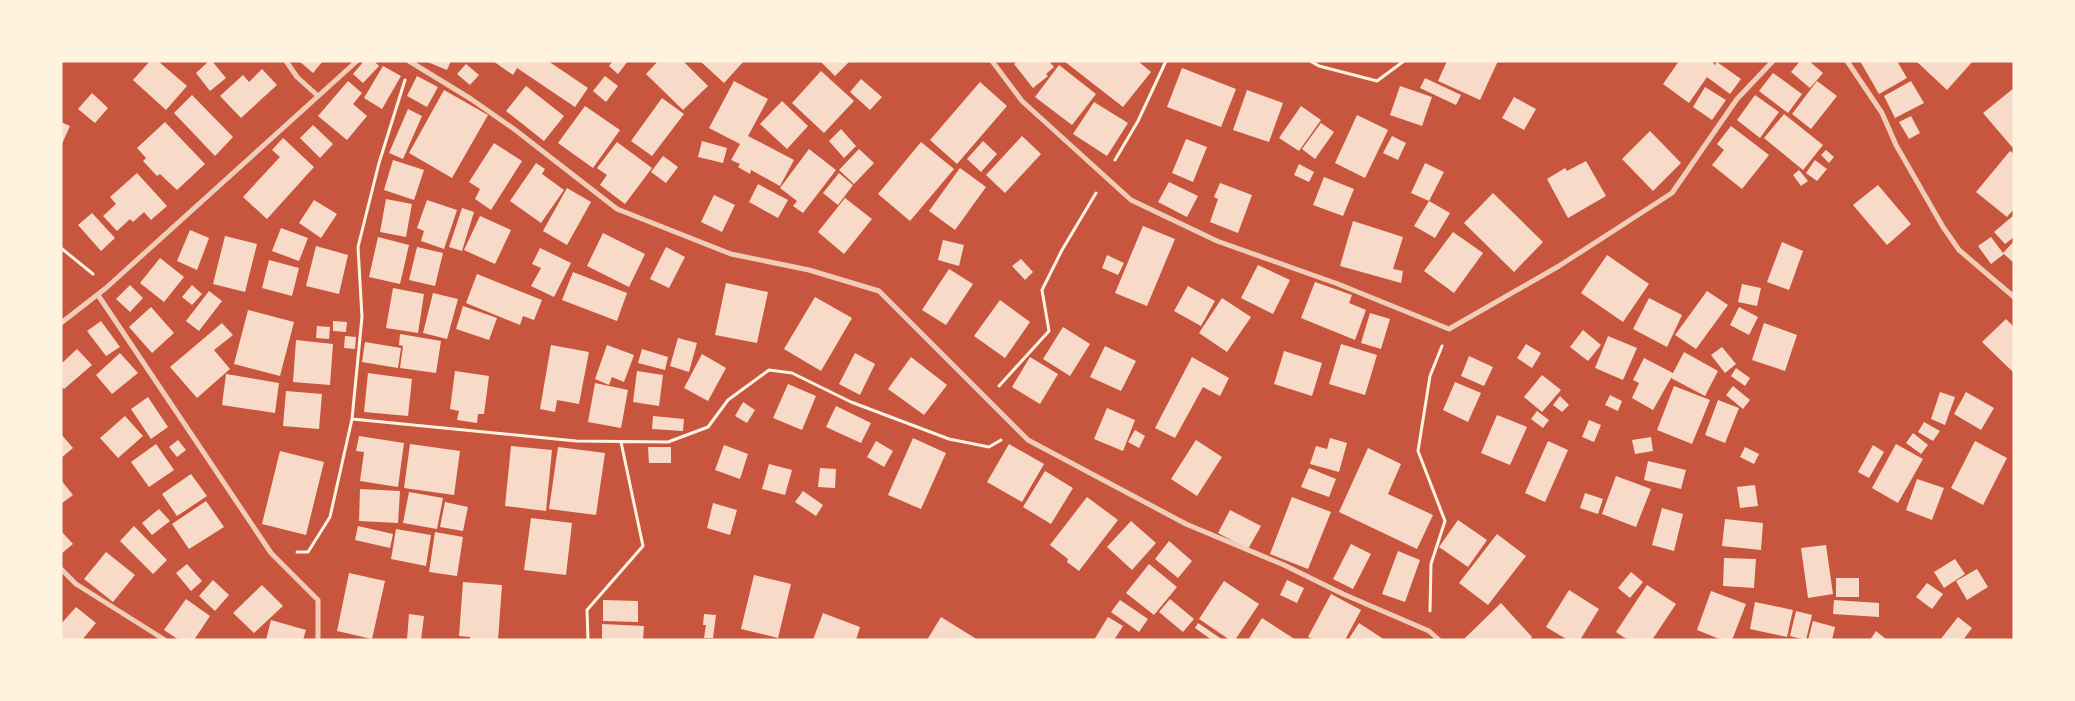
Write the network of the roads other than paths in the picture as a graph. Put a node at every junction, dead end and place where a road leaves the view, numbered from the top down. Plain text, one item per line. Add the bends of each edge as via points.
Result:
1 (286, 61) edge
2 (357, 61) edge
3 (992, 61) edge
4 (1773, 61) edge
5 (1847, 61) edge
6 (410, 62) edge
7 (317, 96) junction
8 (98, 295) junction
9 (2014, 297) edge
10 (61, 323) edge
11 (61, 570) edge
12 (165, 640) edge
13 (318, 640) edge
14 (1439, 640) edge

1 - 7 street
2 - 7 street
3 - 4 street via 1022,101 1131,200 1217,241 1338,284 1449,329 1559,266 1672,193 1737,99
5 - 9 street via 1882,113 1896,145 1959,250
6 - 14 street via 514,129 617,209 731,254 809,270 880,291 1028,440 1186,524 1429,631
7 - 8 street
8 - 10 street
8 - 13 street via 271,552 318,600
11 - 12 street via 76,584

